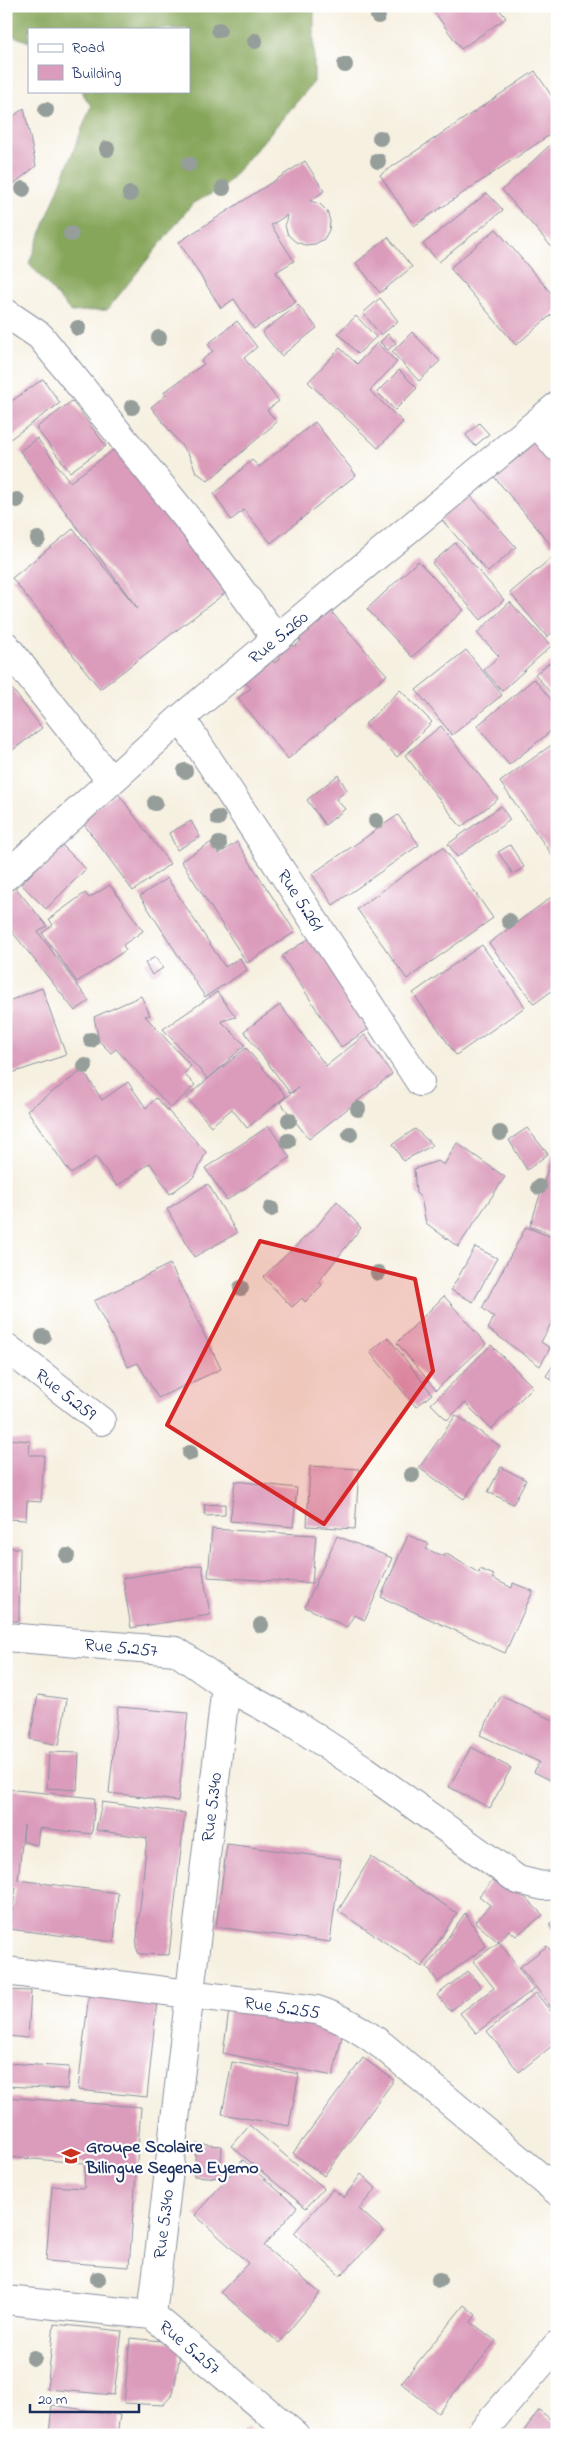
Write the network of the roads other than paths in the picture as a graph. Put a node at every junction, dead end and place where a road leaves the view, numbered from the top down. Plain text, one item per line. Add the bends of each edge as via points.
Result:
1 (6, 313) edge
2 (547, 415) edge
3 (557, 447) edge
4 (276, 638) junction
5 (6, 646) edge
6 (181, 718) junction
7 (111, 781) junction
8 (6, 876) edge
9 (420, 1082) dead end
10 (6, 1347) edge
11 (101, 1422) dead end
12 (6, 1637) edge
13 (226, 1686) junction
14 (557, 1885) edge
15 (6, 1971) edge
16 (190, 1994) junction
17 (557, 2191) edge
18 (6, 2300) edge
19 (152, 2315) junction
20 (557, 2345) edge
21 (295, 2435) edge
22 (479, 2435) edge

1 - 4 street via 40,336 195,528
2 - 3 street
2 - 4 street, Rue 5.260
4 - 6 street, Rue 5.260
5 - 7 street
6 - 7 street, Rue 5.260
6 - 9 street, Rue 5.261
7 - 8 street, Rue 5.260
10 - 11 street, Rue 5.259
12 - 13 street, Rue 5.257 via 176,1651
13 - 14 street via 295,1724 365,1770 518,1880 543,1886
13 - 16 street, Rue 5.340
15 - 16 street, Rue 5.255
16 - 17 street, Rue 5.255 via 317,2010 357,2026
16 - 19 street, Rue 5.340
18 - 19 street, Rue 5.257
19 - 21 street, Rue 5.257
20 - 22 street

